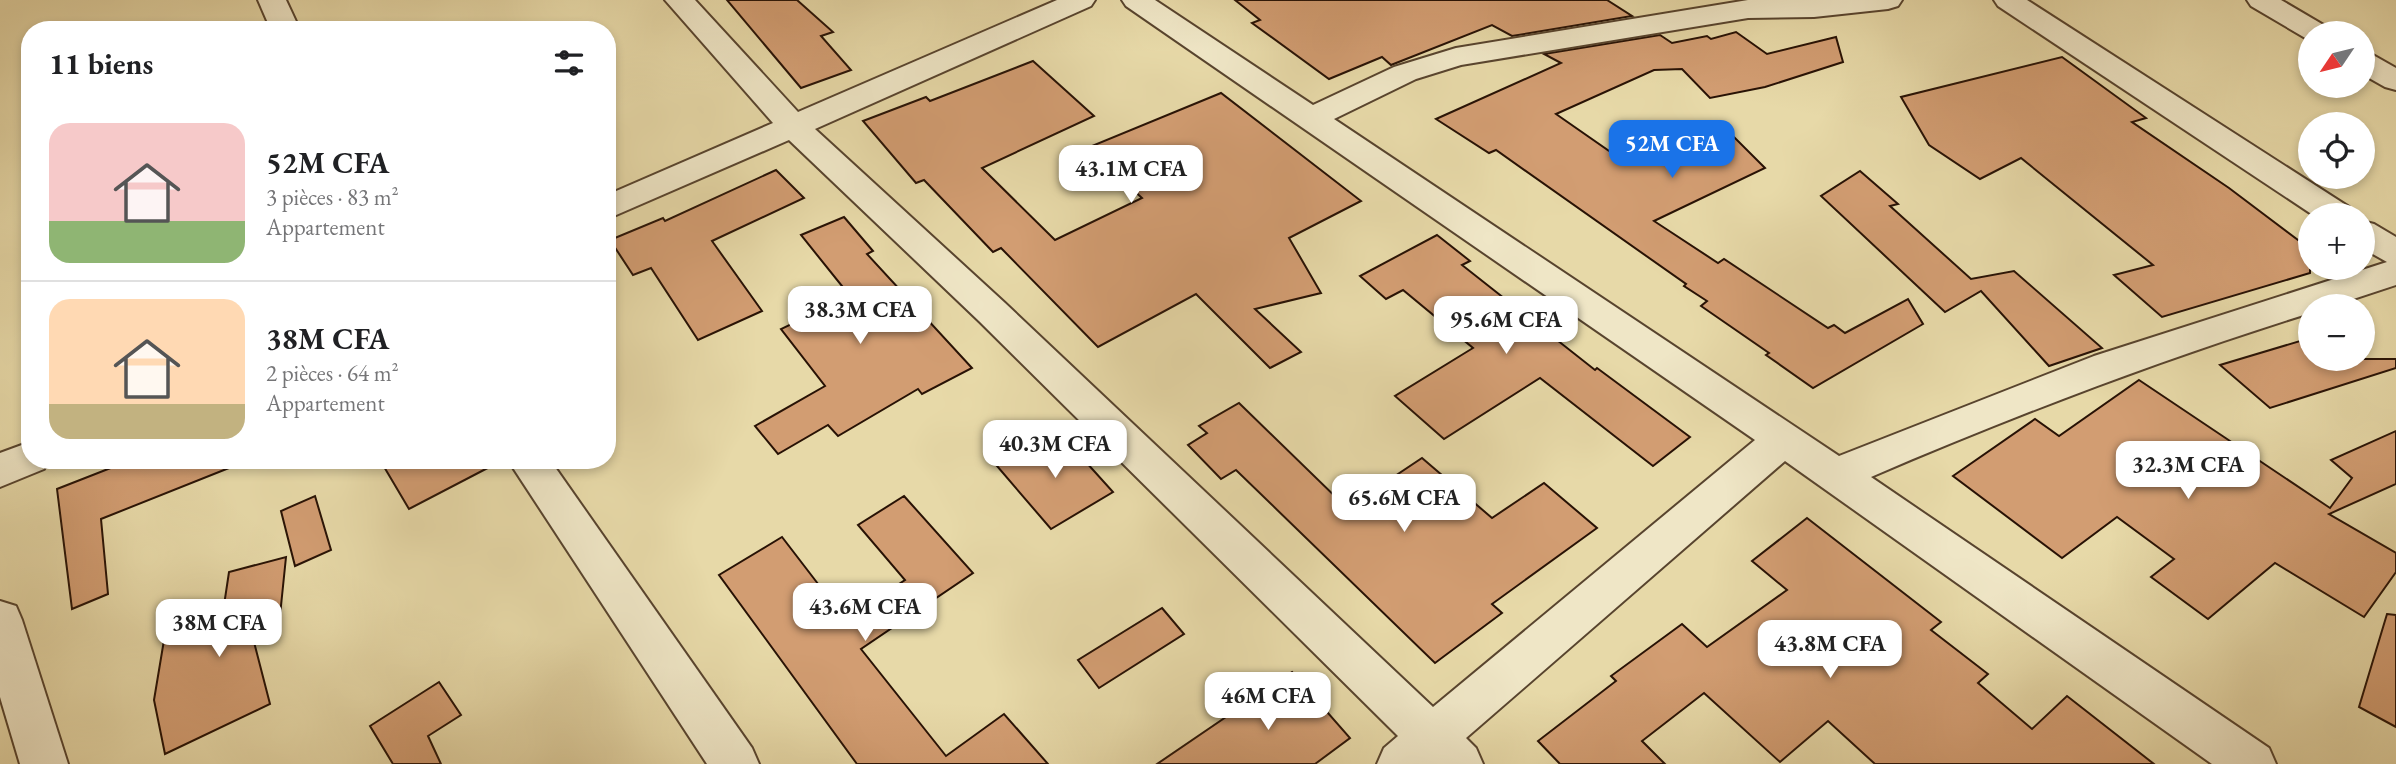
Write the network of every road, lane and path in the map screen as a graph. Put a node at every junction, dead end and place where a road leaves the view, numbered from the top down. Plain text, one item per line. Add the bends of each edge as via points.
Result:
1 (272, 0) edge
2 (679, 0) edge
3 (1081, 0) edge
4 (1136, 0) edge
5 (1888, 0) edge
6 (2008, 0) edge
7 (2261, 0) edge
8 (1739, 5) edge
9 (282, 21) edge
10 (2298, 22) edge
11 (2375, 68) edge
12 (2396, 80) edge
13 (1312, 117) junction
14 (794, 127) junction
15 (2319, 203) edge
16 (616, 204) edge
17 (2375, 240) edge
18 (2396, 253) edge
19 (2396, 272) edge
20 (1784, 439) junction
21 (21, 462) edge
22 (534, 469) edge
23 (0, 471) edge
24 (1835, 475) junction
25 (0, 620) edge
26 (1431, 755) edge
27 (44, 764) edge
28 (735, 764) edge
29 (2252, 764) edge

1 - 9 street
2 - 14 street
3 - 14 street
4 - 13 street
5 - 8 street via 1814,8
6 - 15 street
7 - 10 street
8 - 13 street via 1456,57 1405,73
11 - 12 street
13 - 20 street
14 - 16 street
14 - 26 street via 992,312
17 - 18 street
19 - 24 street via 2018,398
20 - 24 street
20 - 26 street
21 - 23 street
22 - 28 street
24 - 29 street
25 - 27 street

